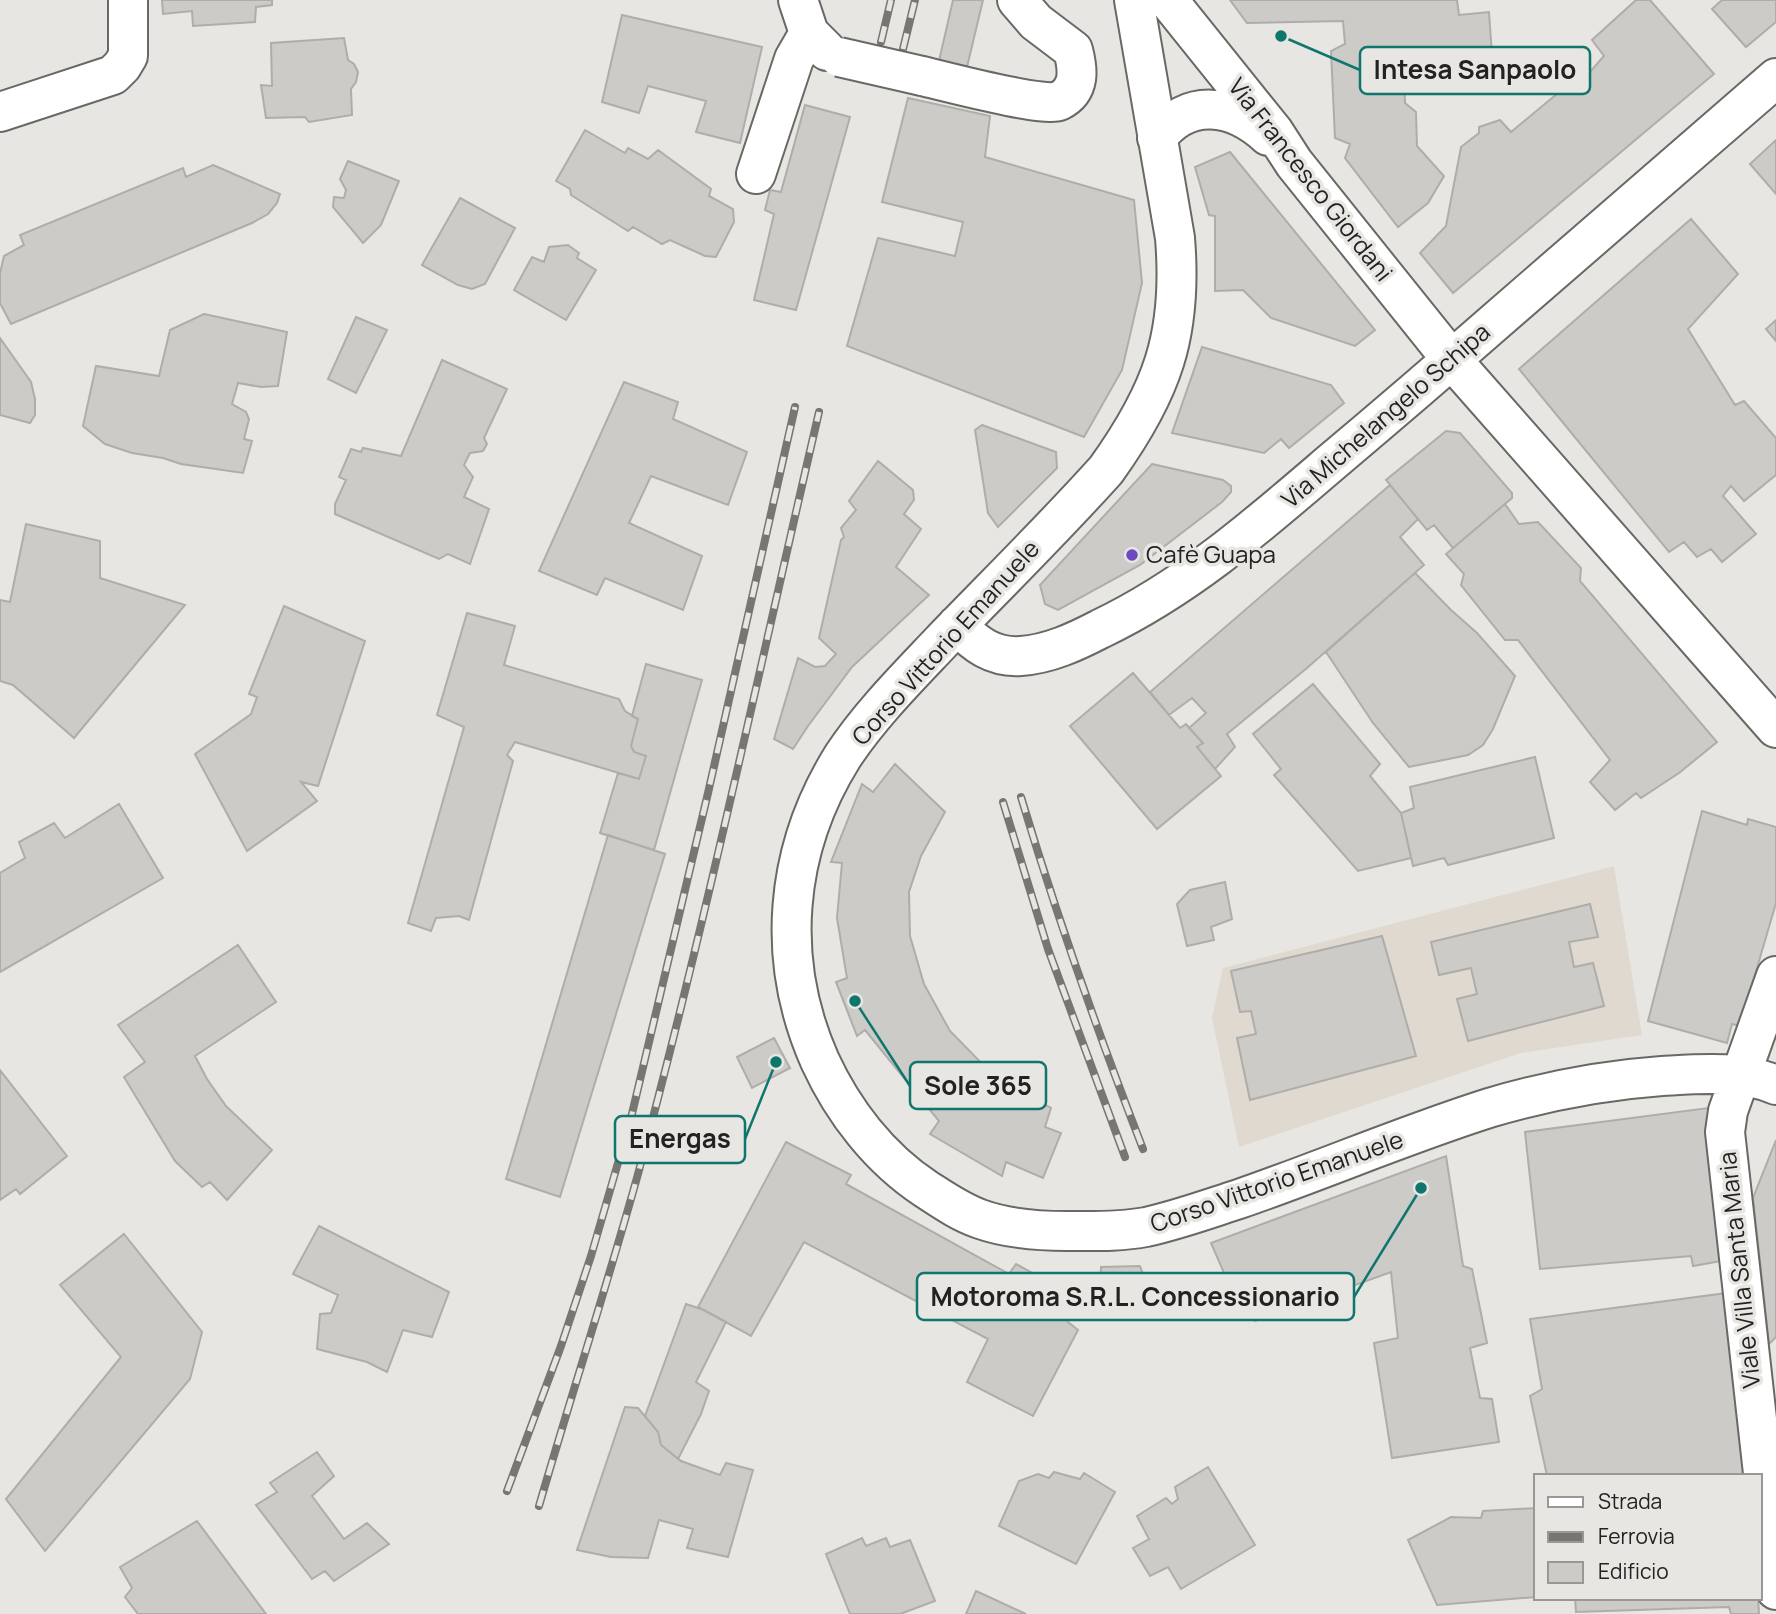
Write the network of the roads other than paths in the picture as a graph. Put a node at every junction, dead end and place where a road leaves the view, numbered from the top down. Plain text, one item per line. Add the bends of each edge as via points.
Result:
1 (128, 0) edge
2 (1017, 0) edge
3 (1134, 0) edge
4 (1168, 0) edge
5 (804, 16) edge
6 (1776, 78) edge
7 (0, 112) edge
8 (1157, 138) junction
9 (1294, 163) junction
10 (756, 174) dead end
11 (1452, 360) junction
12 (957, 625) junction
13 (1776, 728) edge
14 (1776, 976) edge
15 (1759, 1081) edge
16 (1776, 1590) edge

1 - 7 street via 128,56 113,75
2 - 5 street, bridge via 1036,22 1073,50 1079,72 1073,91 1057,102 839,57 826,51
3 - 8 street, Corso Vittorio Emanuele
4 - 9 street, Via Francesco Giordani
5 - 10 street
6 - 11 street, Via Michelangelo Schipa
8 - 9 street via 1180,116 1221,111 1255,124
8 - 12 street, Corso Vittorio Emanuele via 1178,281 1171,341 1153,396 1106,470
9 - 11 street, Via Francesco Giordani
11 - 12 street, Via Michelangelo Schipa via 1236,544 1138,611 1071,644 1020,656 1001,656 984,648
11 - 13 street, Via Francesco Giordani
12 - 15 street, Corso Vittorio Emanuele via 877,712 843,757 810,824 791,915 794,982 804,1020 838,1097 882,1153 954,1207 1016,1229 1142,1228 1290,1182 1492,1107 1594,1083 1692,1075
14 - 15 street, Viale Villa Santa Maria
15 - 16 street, Viale Villa Santa Maria via 1728,1111 1724,1132

